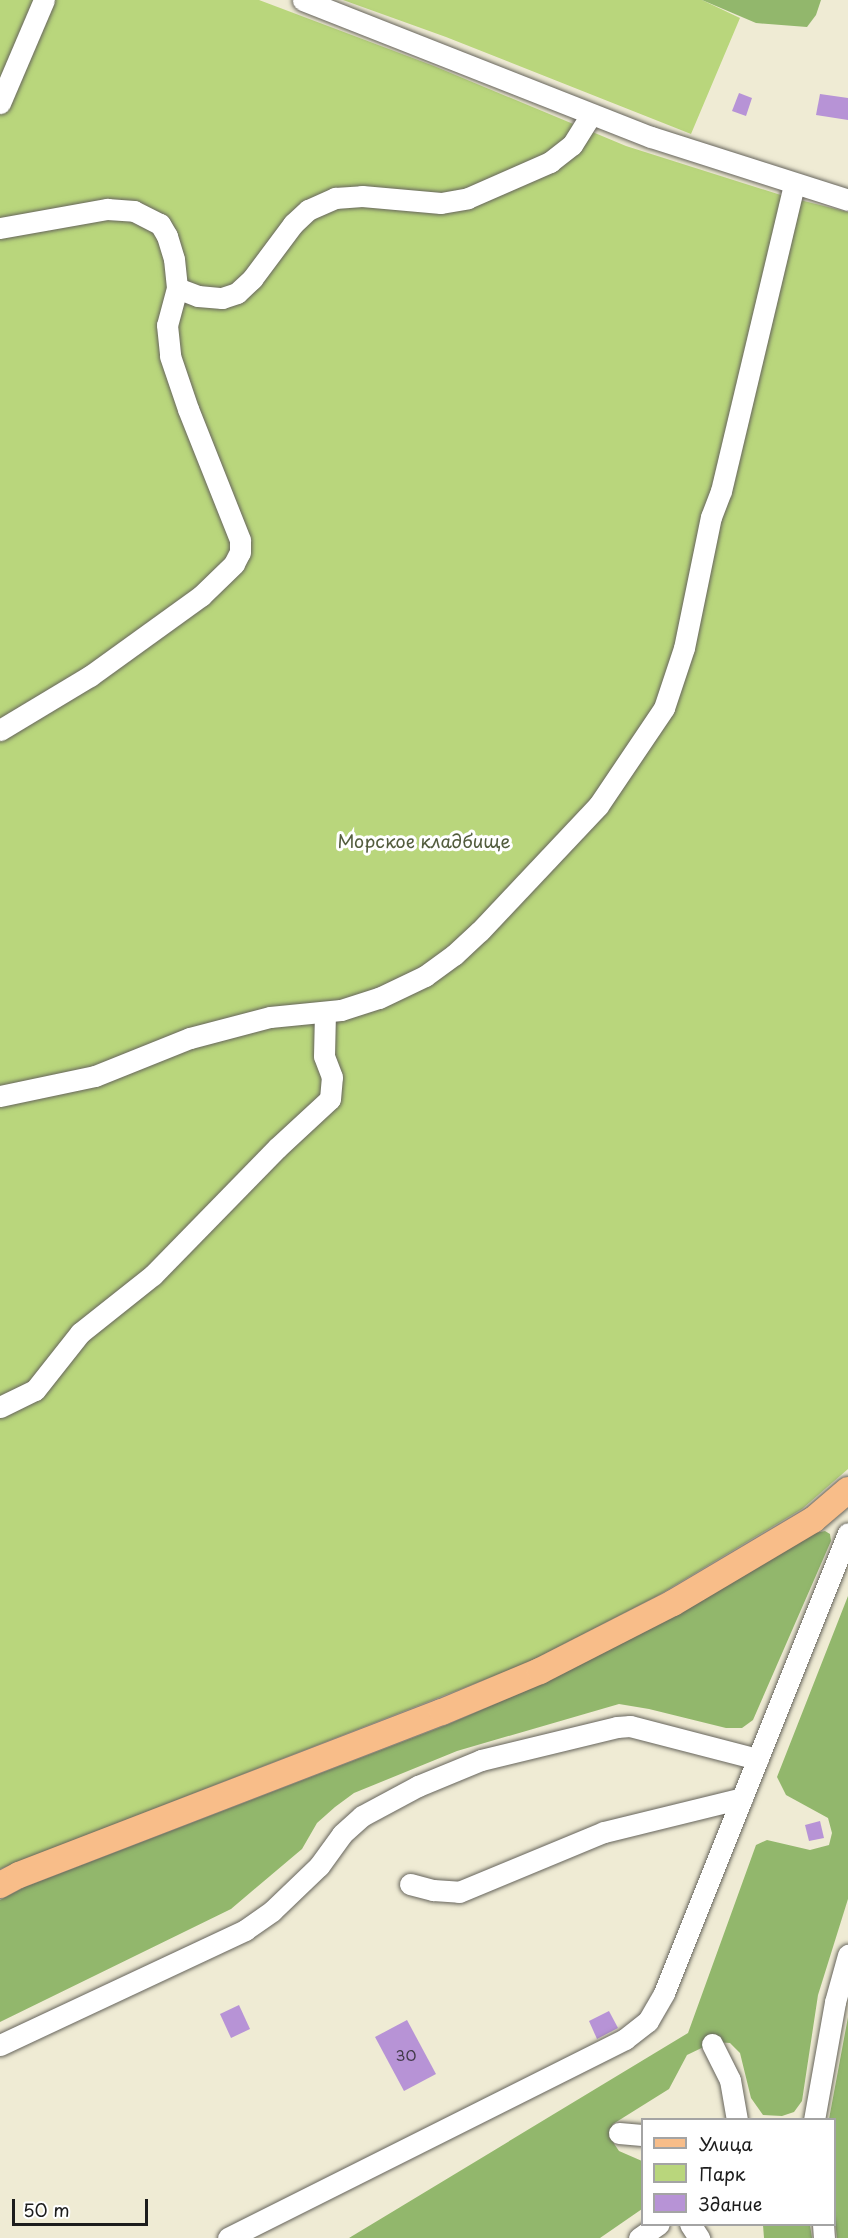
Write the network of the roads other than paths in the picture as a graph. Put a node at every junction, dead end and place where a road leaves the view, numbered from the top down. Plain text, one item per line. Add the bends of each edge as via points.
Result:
1 (44, 0) edge
2 (303, 0) edge
3 (0, 103) edge
4 (591, 114) junction
5 (794, 184) junction
6 (848, 200) edge
7 (0, 228) edge
8 (177, 288) junction
9 (0, 730) edge
10 (325, 1013) junction
11 (0, 1096) edge
12 (0, 1407) edge
13 (848, 1490) edge
14 (848, 1533) edge
15 (758, 1759) junction
16 (742, 1798) junction
17 (410, 1884) dead end
18 (0, 1885) edge
19 (848, 1955) edge
20 (712, 2044) dead end
21 (0, 2045) edge
22 (737, 2118) edge
23 (814, 2118) edge
24 (618, 2133) dead end
25 (641, 2135) edge
26 (656, 2226) edge
27 (228, 2238) edge
28 (639, 2238) edge

1 - 3 street
2 - 4 street
4 - 5 street
4 - 8 street via 572,145 550,162 468,198 441,202 362,196 335,198 308,210 293,224 237,293 222,298 198,296
5 - 6 street
5 - 10 street via 721,491 705,540 684,648 664,708 598,806 454,955 425,976 379,998
7 - 8 street via 107,209 134,210 160,224 167,236
8 - 9 street via 167,325 170,356 240,540 240,552 234,564 201,596 90,676
10 - 11 street via 270,1017 202,1035 95,1076
10 - 12 street via 324,1056 332,1077 330,1099 153,1275 80,1333 35,1390
13 - 18 main road via 813,1520 673,1603 540,1671
14 - 15 street
15 - 16 street
15 - 21 street via 630,1726 481,1760 418,1786 362,1816 342,1834 319,1866 272,1911 244,1930
16 - 17 street via 604,1832 459,1892
16 - 27 street via 658,2007 642,2028
19 - 23 street via 835,2002
20 - 22 street via 730,2080
24 - 25 street
26 - 28 street

